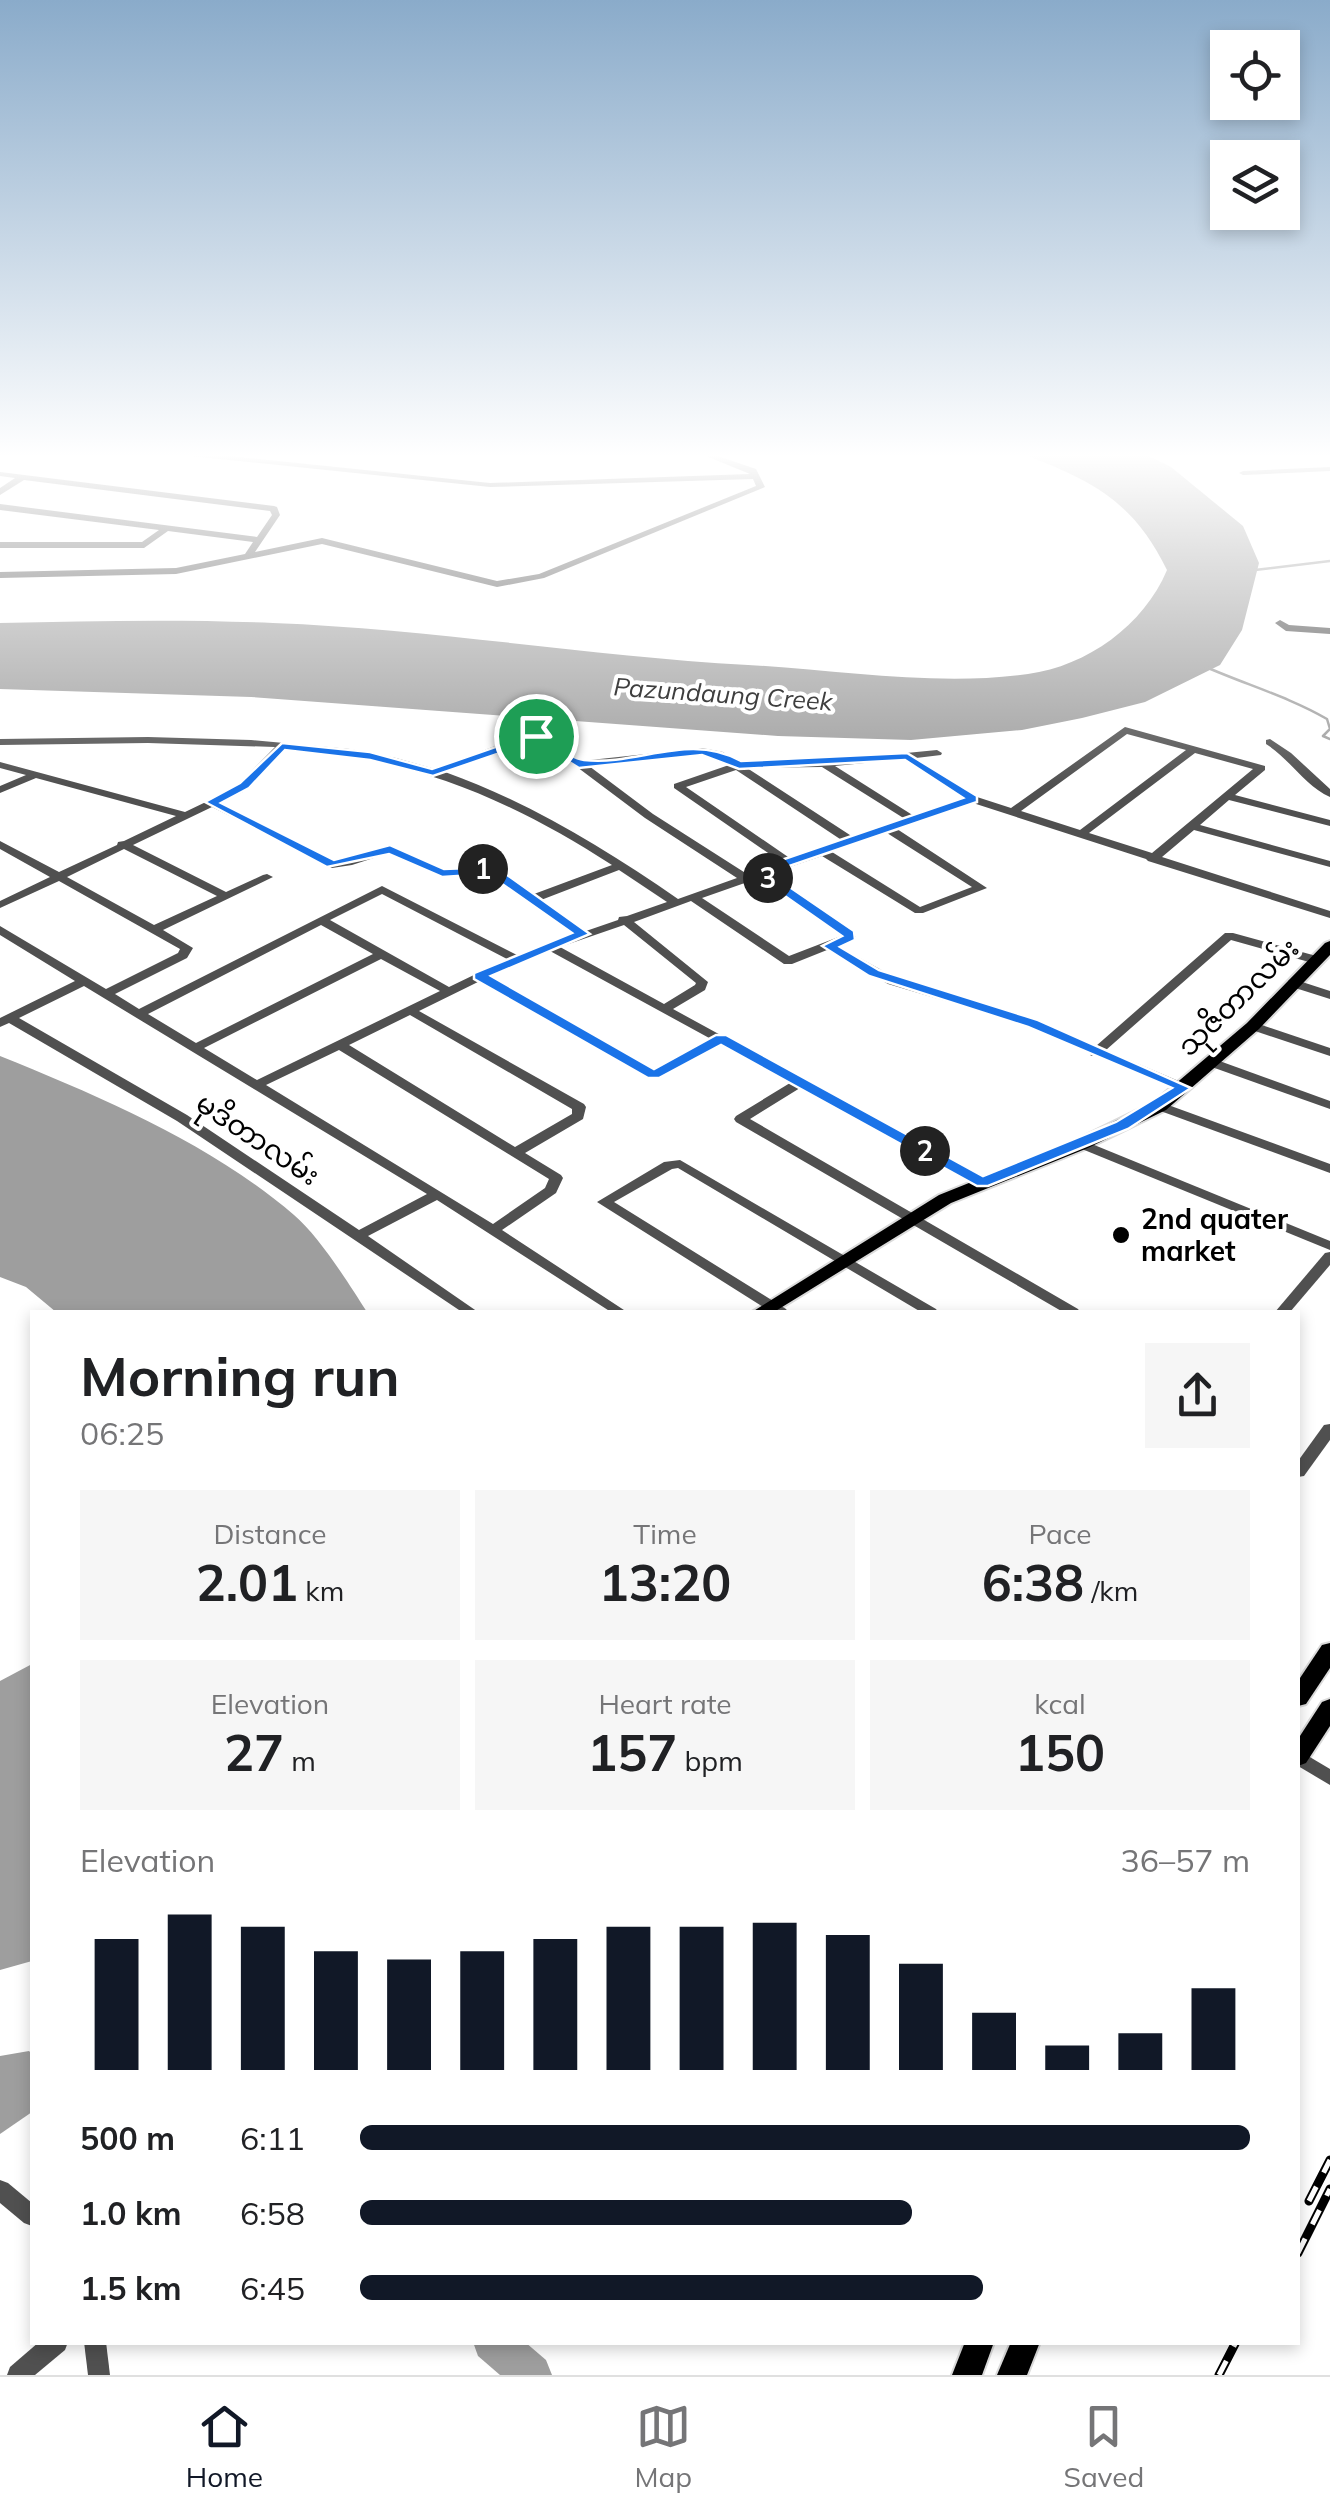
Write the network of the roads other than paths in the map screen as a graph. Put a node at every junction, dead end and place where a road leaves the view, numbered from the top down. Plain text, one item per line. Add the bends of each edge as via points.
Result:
1 (204, 565) edge
2 (420, 565) edge
3 (569, 565) edge
4 (0, 574) edge
5 (0, 742) edge
6 (1270, 742) dead end
7 (282, 746) junction
8 (1195, 748) junction
9 (937, 753) dead end
10 (907, 756) junction
11 (579, 764) junction
12 (824, 764) junction
13 (0, 765) edge
14 (739, 765) junction
15 (1261, 769) joint
16 (433, 773) junction
17 (35, 775) junction
18 (0, 790) edge
19 (1330, 794) edge
20 (1229, 797) junction
21 (973, 799) junction
22 (211, 802) junction
23 (1012, 812) junction
24 (183, 816) junction
25 (912, 819) junction
26 (1330, 823) edge
27 (1193, 826) junction
28 (887, 828) junction
29 (1080, 835) junction
30 (850, 840) junction
31 (0, 844) edge
32 (122, 844) junction
33 (821, 850) junction
34 (1152, 859) junction
35 (788, 862) junction
36 (348, 863) joint
37 (621, 864) junction
38 (1330, 864) edge
39 (759, 872) junction
40 (57, 876) junction
41 (268, 876) dead end
42 (742, 878) junction
43 (226, 896) junction
44 (692, 896) junction
45 (535, 898) junction
46 (674, 902) junction
47 (0, 905) edge
48 (1330, 916) edge
49 (623, 919) junction
50 (323, 921) junction
51 (155, 929) junction
52 (0, 930) edge
53 (583, 934) junction
54 (16, 940) junction
55 (549, 946) junction
56 (829, 946) junction
57 (1330, 946) edge
58 (0, 948) edge
59 (381, 954) junction
60 (516, 959) junction
61 (1316, 960) junction
62 (480, 976) junction
63 (84, 981) junction
64 (1293, 983) junction
65 (448, 990) junction
66 (106, 994) junction
67 (1330, 995) edge
68 (665, 1008) junction
69 (409, 1010) junction
70 (138, 1014) junction
71 (5, 1021) edge
72 (1253, 1026) junction
73 (721, 1038) junction
74 (338, 1044) junction
75 (194, 1048) junction
76 (1330, 1052) edge
77 (1094, 1053) junction
78 (1214, 1063) junction
79 (800, 1082) junction
80 (257, 1086) junction
81 (1183, 1088) junction
82 (1330, 1105) edge
83 (1160, 1106) junction
84 (1082, 1144) junction
85 (517, 1152) junction
86 (1330, 1169) edge
87 (982, 1182) junction
88 (437, 1194) junction
89 (910, 1218) junction
90 (493, 1230) junction
91 (358, 1236) junction
92 (1330, 1246) edge
93 (1330, 1256) edge
94 (842, 1260) junction
95 (468, 1310) edge
96 (617, 1310) edge
97 (771, 1310) edge
98 (928, 1310) edge
99 (1070, 1310) edge
100 (1284, 1310) edge
101 (1330, 1429) edge
102 (1300, 1469) edge
103 (1330, 1651) edge
104 (1300, 1695) edge
105 (1330, 1708) edge
106 (1300, 1754) edge
107 (1300, 1758) edge
108 (1330, 1778) edge
109 (0, 2190) edge
110 (30, 2214) edge
111 (53, 2345) edge
112 (95, 2345) edge
113 (979, 2345) edge
114 (1025, 2345) edge
115 (18, 2375) edge
116 (99, 2375) edge
117 (967, 2375) edge
118 (1012, 2375) edge

1 - 4 street
2 - 3 street via 498,584
5 - 7 street
6 - 19 street via 1292,754
7 - 16 street via 370,756
7 - 22 street via 245,786
8 - 15 street
8 - 23 street via 1125,730
8 - 29 street
9 - 10 street
10 - 12 street
10 - 21 street
11 - 14 street via 702,751
11 - 16 street via 536,736
11 - 42 street
12 - 14 street
12 - 25 street
13 - 17 street
14 - 30 street
14 - 35 street via 678,786
15 - 20 street
16 - 37 street via 551,823
17 - 18 street
17 - 24 street
20 - 26 street
20 - 27 street
21 - 23 street
21 - 25 street
22 - 24 street
22 - 36 street via 332,864
23 - 29 street
24 - 32 street
25 - 28 street
27 - 34 street
27 - 38 street
28 - 30 street
28 - 33 street via 980,885 978,890 919,911
29 - 34 street
30 - 33 street
31 - 40 street
32 - 40 street
32 - 43 street
33 - 35 street
34 - 48 street
35 - 39 street
36 - 45 street via 390,849 442,873 491,870
37 - 45 street
37 - 46 street
39 - 42 street
39 - 56 street via 849,934
40 - 47 street
40 - 51 street
41 - 43 street
42 - 44 street
43 - 51 street
44 - 46 street
44 - 56 street via 788,960
45 - 53 street
46 - 49 street
49 - 53 street
49 - 68 street via 702,982
50 - 59 street
50 - 60 street via 382,889
50 - 70 street
51 - 66 street via 188,952
52 - 54 street
53 - 55 street
54 - 58 street
54 - 63 street
55 - 60 street
55 - 68 street
56 - 77 street via 892,980 1015,1017
57 - 61 main road, သုဇိတာလမ်း
59 - 65 street
59 - 75 street
60 - 62 street
61 - 64 main road, သုဇိတာလမ်း
61 - 77 street via 1229,936
62 - 65 street
62 - 73 street via 654,1075
63 - 66 street
63 - 71 street
64 - 67 street
64 - 72 main road, သုဇိတာလမ်း
65 - 69 street
66 - 70 street
68 - 73 street
69 - 74 street
69 - 85 street via 579,1107 578,1116
70 - 75 street
71 - 91 street, မုဒိတာလမ်း via 182,1118
72 - 76 street
72 - 78 main road, သုဇိတာလမ်း
73 - 79 street
74 - 80 street
74 - 85 street
75 - 80 street
77 - 81 street
78 - 81 main road, သုဇိတာလမ်း
78 - 82 street
79 - 87 street
79 - 89 street via 741,1119
80 - 88 street
81 - 83 main road, သုဇိတာလမ်း
83 - 84 main road, သုဇိတာလမ်း
83 - 86 street
84 - 87 main road, သုဇိတာလမ်း
84 - 92 street
85 - 90 street via 558,1182
87 - 89 main road, သုဇိတာလမ်း
88 - 90 street
88 - 91 street
89 - 94 main road, သုဇိတာလမ်း
89 - 99 street
90 - 96 street
91 - 95 street, မုဒိတာလမ်း
93 - 100 street
94 - 97 main road, သုဇိတာလမ်း
94 - 97 street via 680,1164 604,1202
94 - 98 street
101 - 102 street
103 - 104 main road
105 - 106 main road
107 - 108 street
109 - 110 street
111 - 115 street
112 - 116 street
113 - 117 main road
114 - 118 main road

